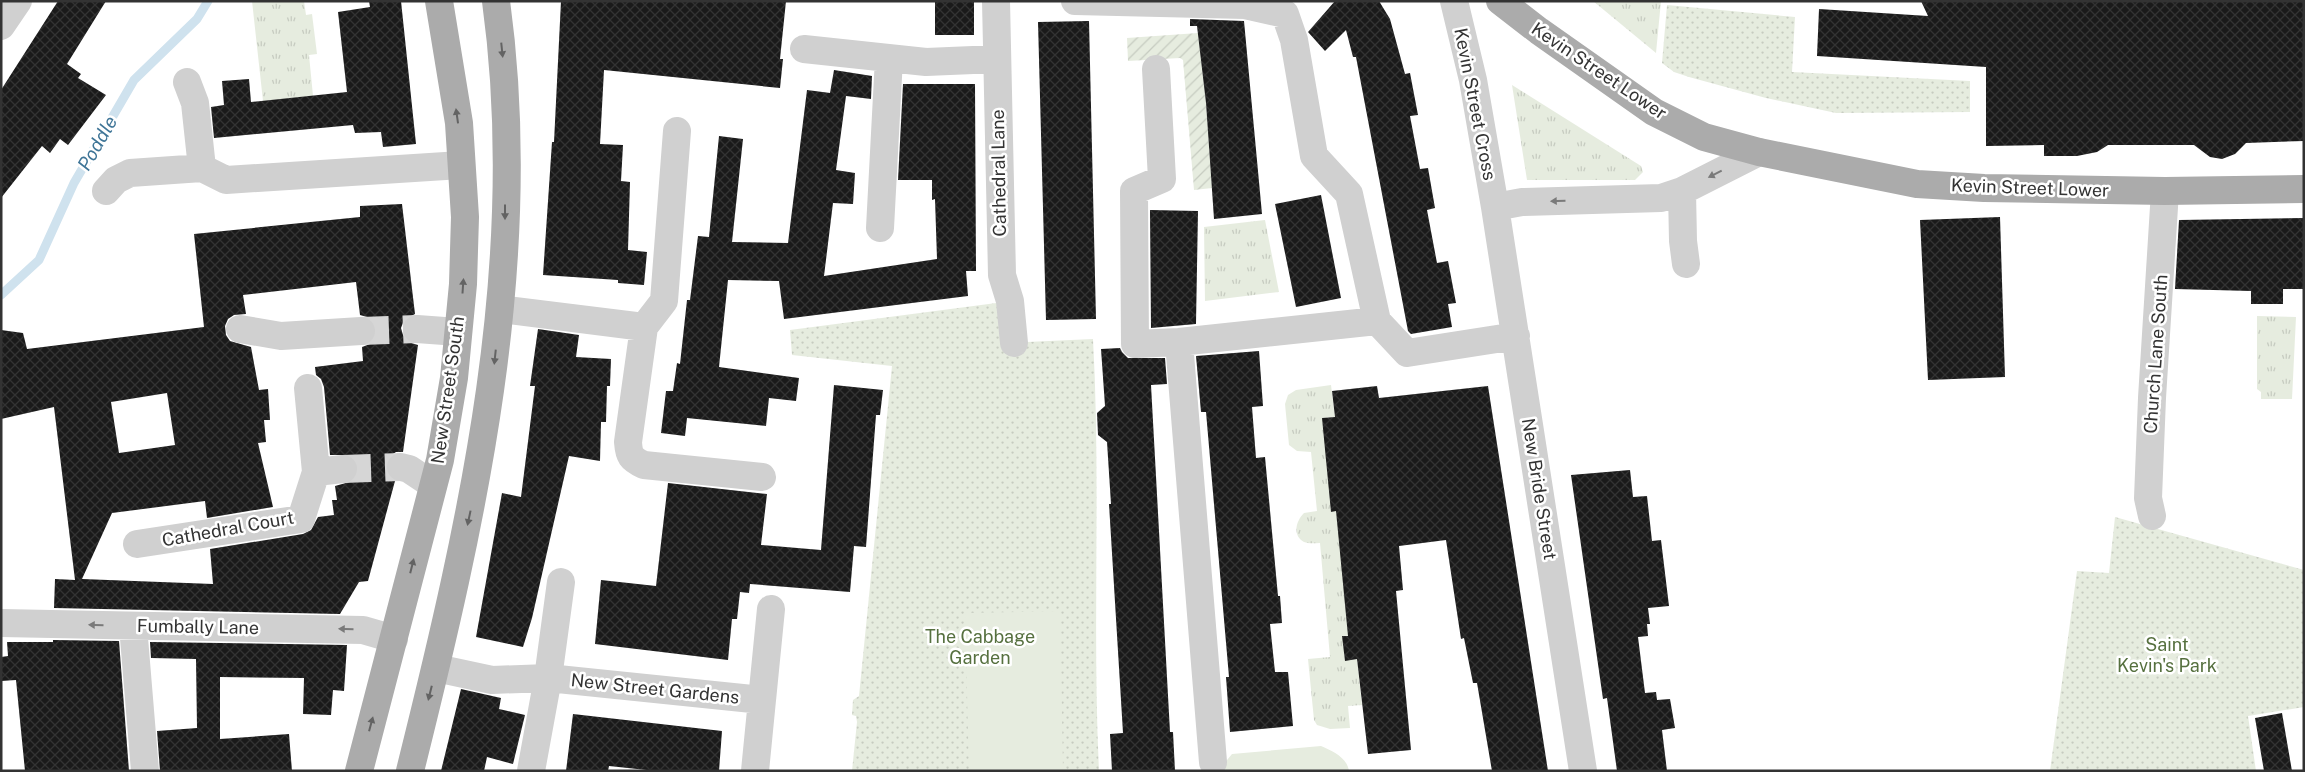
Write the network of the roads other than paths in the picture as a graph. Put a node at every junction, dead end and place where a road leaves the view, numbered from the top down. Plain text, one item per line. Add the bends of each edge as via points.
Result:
1 (18, 1) edge
2 (439, 1) edge
3 (496, 1) edge
4 (996, 1) edge
5 (1075, 1) edge
6 (1454, 1) edge
7 (1500, 1) edge
8 (1, 26) edge
9 (804, 49) dead end
10 (889, 58) junction
11 (997, 59) junction
12 (1156, 69) dead end
13 (187, 82) dead end
14 (677, 132) dead end
15 (1759, 152) junction
16 (461, 165) junction
17 (202, 168) junction
18 (2304, 189) edge
19 (106, 191) dead end
20 (1682, 191) junction
21 (2165, 191) junction
22 (1495, 207) junction
23 (880, 228) dead end
24 (1686, 264) dead end
25 (500, 309) junction
26 (1377, 321) junction
27 (644, 327) junction
28 (240, 329) dead end
29 (417, 329) tunnel mouth
30 (361, 331) tunnel mouth
31 (458, 332) junction
32 (1516, 336) junction
33 (1179, 342) junction
34 (1014, 343) dead end
35 (308, 388) dead end
36 (401, 467) tunnel mouth
37 (343, 469) tunnel mouth
38 (316, 472) junction
39 (762, 477) dead end
40 (433, 485) junction
41 (2152, 516) dead end
42 (137, 544) dead end
43 (562, 582) dead end
44 (771, 609) dead end
45 (1, 623) edge
46 (133, 626) junction
47 (394, 639) junction
48 (436, 668) junction
49 (548, 678) junction
50 (762, 700) junction
51 (1213, 762) dead end
52 (145, 771) edge
53 (359, 771) edge
54 (410, 771) edge
55 (531, 771) edge
56 (755, 771) edge
57 (1582, 771) edge

1 - 8 street
16 -> 2 main road, New Street South via 458,123
3 -> 25 main road via 506,112 505,235
4 - 11 street, Cathedral Lane
5 - 26 street via 1245,5 1285,14 1294,40 1314,156 1348,194
6 - 22 street, Kevin Street Cross via 1473,80
7 - 15 main road, Kevin Street Lower via 1654,112 1704,137
9 - 10 street
10 - 11 street via 926,62
10 - 23 street
11 - 34 street, Cathedral Lane via 1002,275 1010,301
12 - 33 street via 1162,179 1134,191 1134,344
13 - 17 street via 195,103
14 - 27 street via 664,301
15 -> 20 street
15 - 21 main road, Kevin Street Lower via 1917,184
16 - 17 street via 226,180
31 -> 16 main road, New Street South via 465,217
17 - 19 street via 130,173 116,180
18 - 21 main road, Kevin Street Lower
20 -> 22 street via 1661,198 1522,202
20 - 24 street
21 - 41 street, Church Lane South via 2151,416 2148,498
22 - 32 street, New Bride Street
25 - 27 street
25 -> 48 main road via 484,438
26 - 32 street via 1407,353
26 - 33 street
27 - 39 street via 628,442 632,460 644,465
28 - 30 street via 281,336
29 - 31 street
31 - 40 main road, New Street South via 454,378
32 - 57 street, New Bride Street
33 - 51 street
35 - 38 street, Cathedral Court
36 - 40 street
37 - 38 street
38 - 42 street, Cathedral Court via 301,519
47 -> 40 main road, New Street South
43 - 49 street, New Street Gardens
44 - 50 street, New Street Gardens
46 -> 45 street, Fumbally Lane
47 -> 46 street, Fumbally Lane via 363,630
46 - 52 street
53 -> 47 main road, New Street South
48 - 49 street, New Street Gardens via 492,680
48 -> 54 main road
49 - 50 street, New Street Gardens
49 - 55 street, New Street Gardens
50 - 56 street, New Street Gardens

